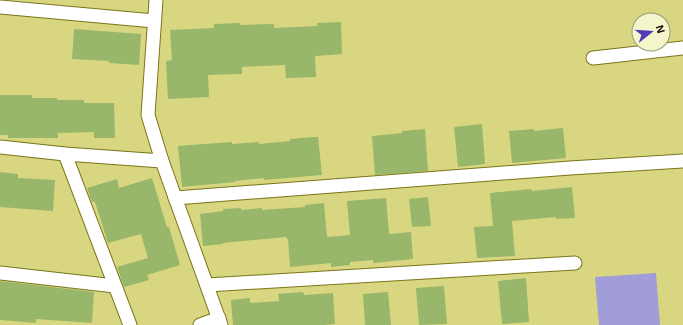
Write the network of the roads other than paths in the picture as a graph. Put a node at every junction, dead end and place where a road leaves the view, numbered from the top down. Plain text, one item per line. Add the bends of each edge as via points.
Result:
1 (156, 0) edge
2 (4, 5) edge
3 (154, 21) junction
4 (683, 48) edge
5 (593, 58) dead end
6 (0, 147) edge
7 (65, 154) junction
8 (162, 161) junction
9 (683, 161) edge
10 (175, 198) junction
11 (575, 264) dead end
12 (0, 273) edge
13 (206, 285) junction
14 (115, 286) junction
15 (220, 322) edge
16 (130, 325) edge
17 (200, 325) edge

1 - 3 street
2 - 3 street
3 - 8 street via 148,115
4 - 5 street
6 - 7 street
7 - 8 street
7 - 14 street
8 - 10 street
9 - 10 street
10 - 13 street
11 - 13 street
12 - 14 street
13 - 15 street
14 - 16 street
15 - 17 street

